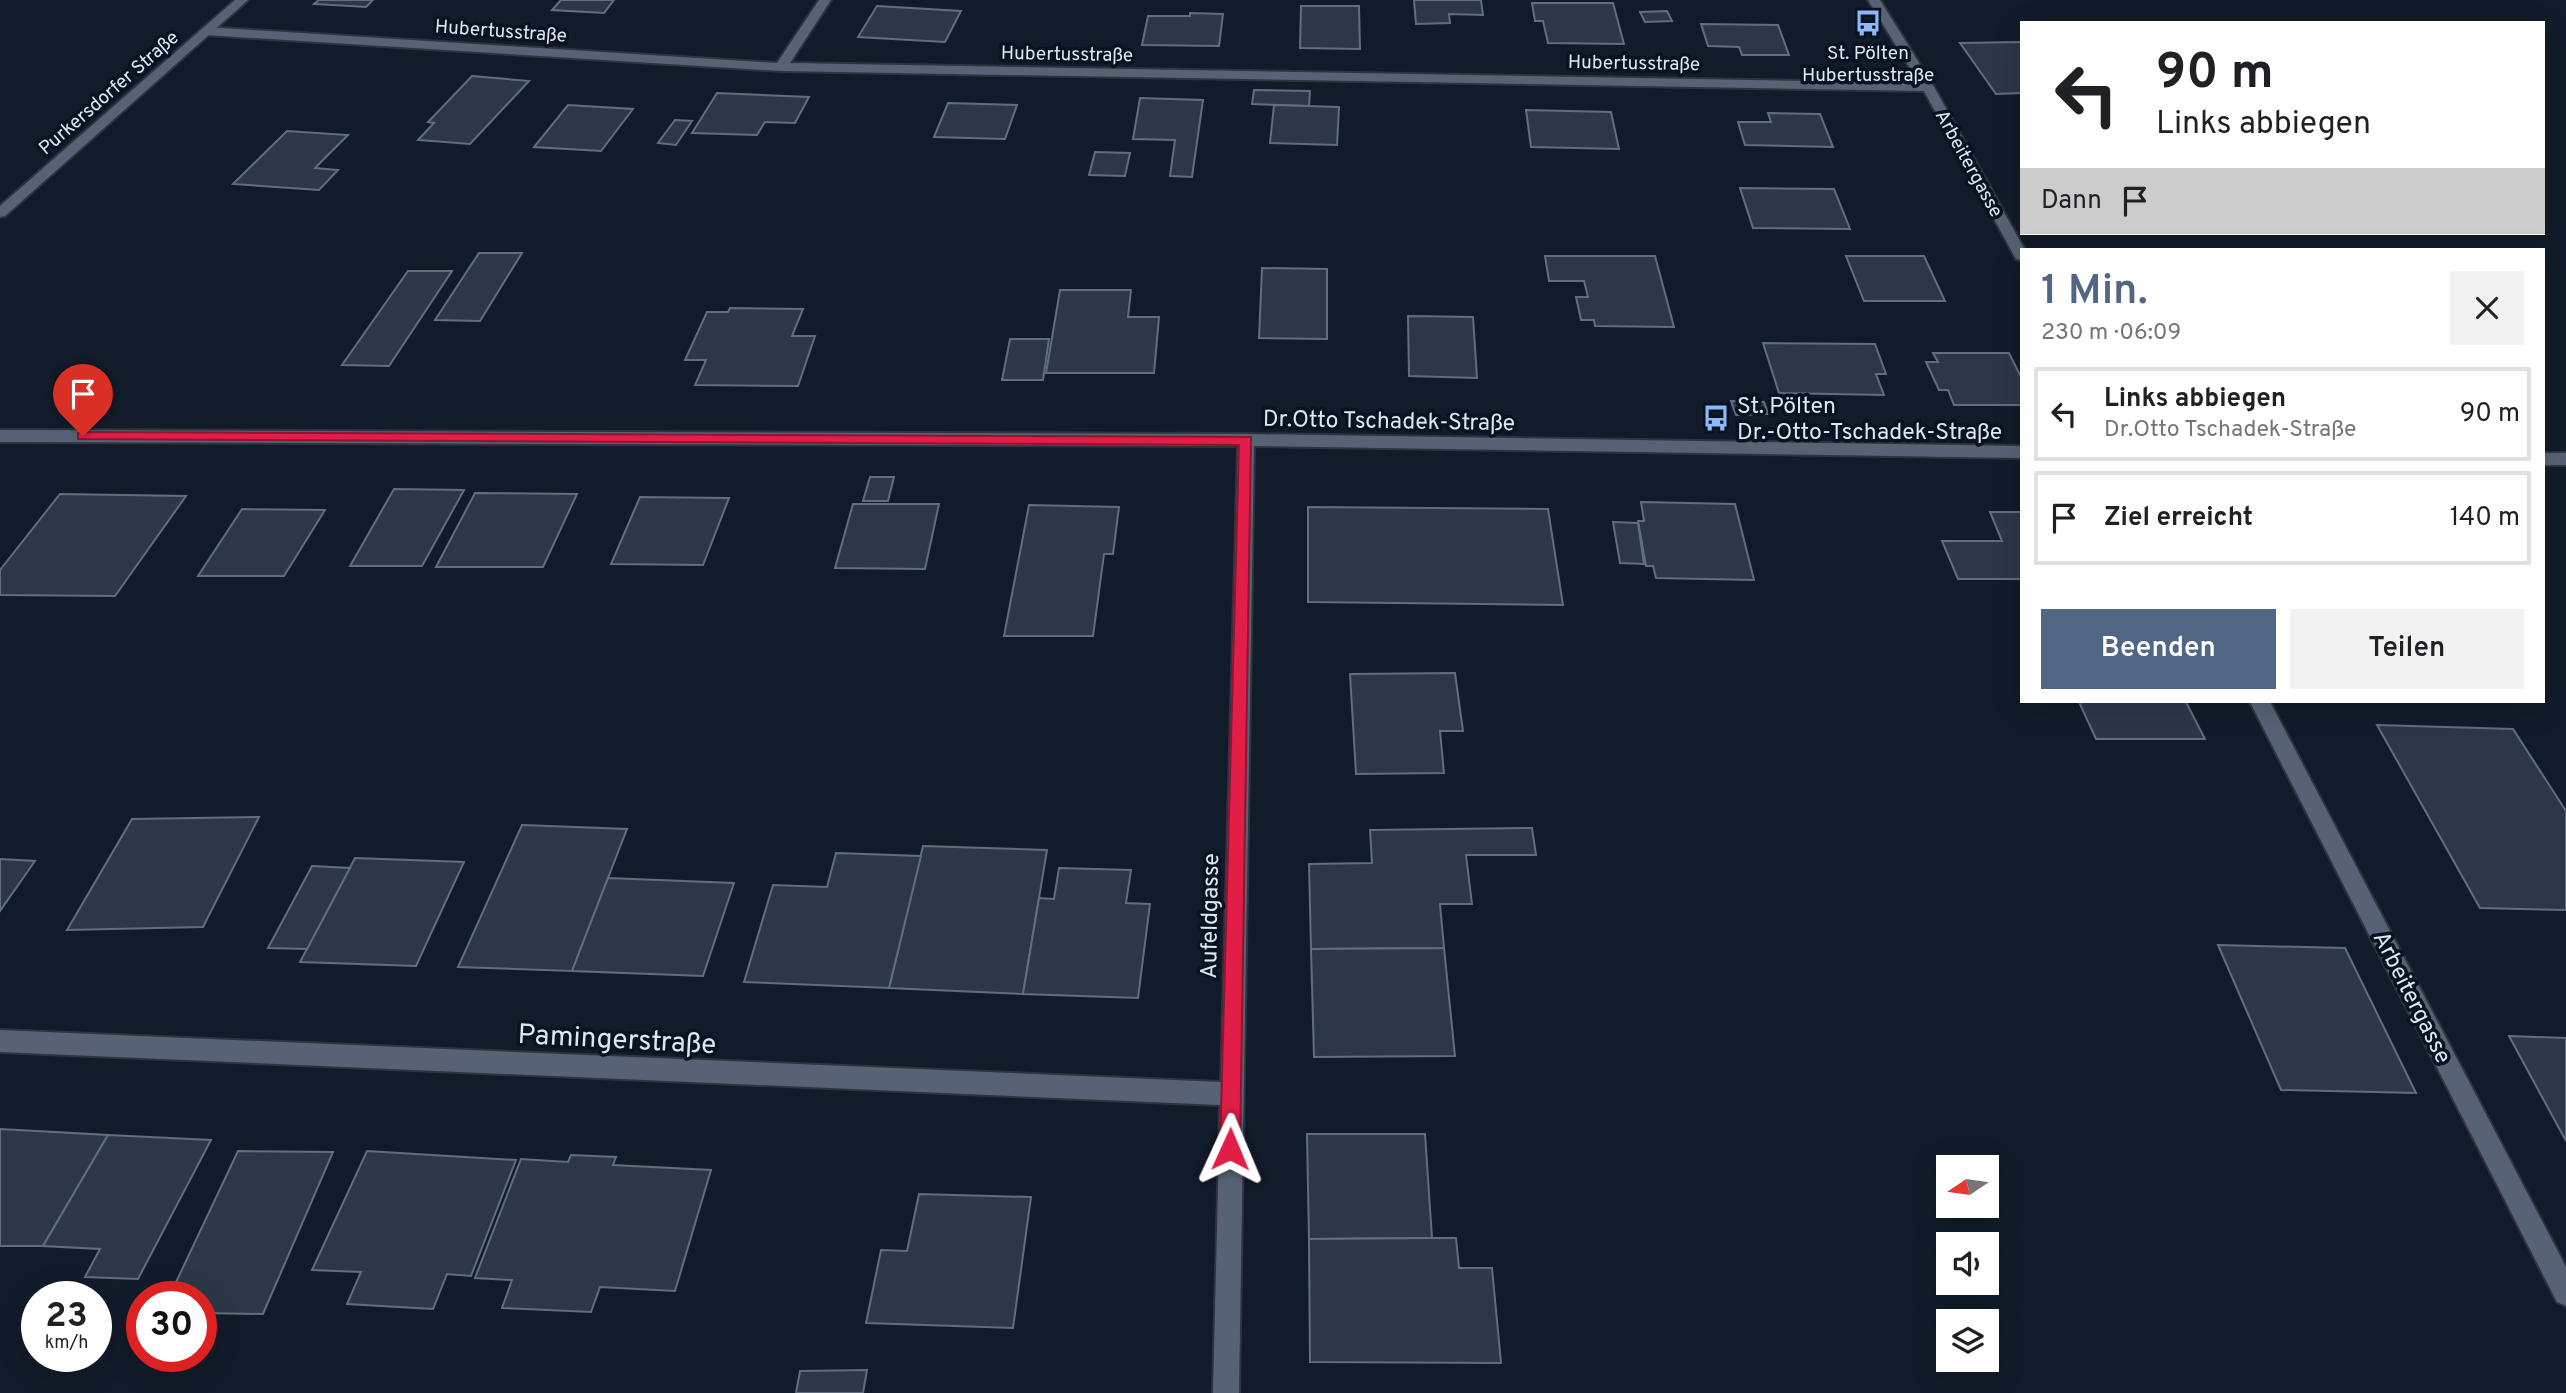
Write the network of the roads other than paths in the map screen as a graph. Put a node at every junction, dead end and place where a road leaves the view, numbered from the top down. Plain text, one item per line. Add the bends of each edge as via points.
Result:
1 (242, 0) edge
2 (825, 0) edge
3 (1874, 0) edge
4 (206, 31) junction
5 (781, 67) junction
6 (1928, 87) junction
7 (0, 213) edge
8 (2020, 254) edge
9 (0, 436) edge
10 (1246, 440) junction
11 (2020, 452) edge
12 (2545, 459) edge
13 (2566, 459) edge
14 (2261, 703) edge
15 (0, 1041) edge
16 (1231, 1094) junction
17 (2566, 1293) edge
18 (1226, 1393) edge

1 - 4 street, Purkersdorfer Straße
2 - 5 street
3 - 6 street, Arbeitergasse
4 - 5 street, Hubertusstraße
4 - 7 street, Purkersdorfer Straße
5 - 6 street, Hubertusstraße
6 - 8 street, Arbeitergasse
9 - 10 street, Dr.Otto Tschadek-Straße
10 - 11 street, Dr.Otto Tschadek-Straße
10 - 16 street, Aufeldgasse
12 - 13 street
14 - 17 street, Arbeitergasse
15 - 16 street, Pamingerstraße
16 - 18 street, Aufeldgasse

